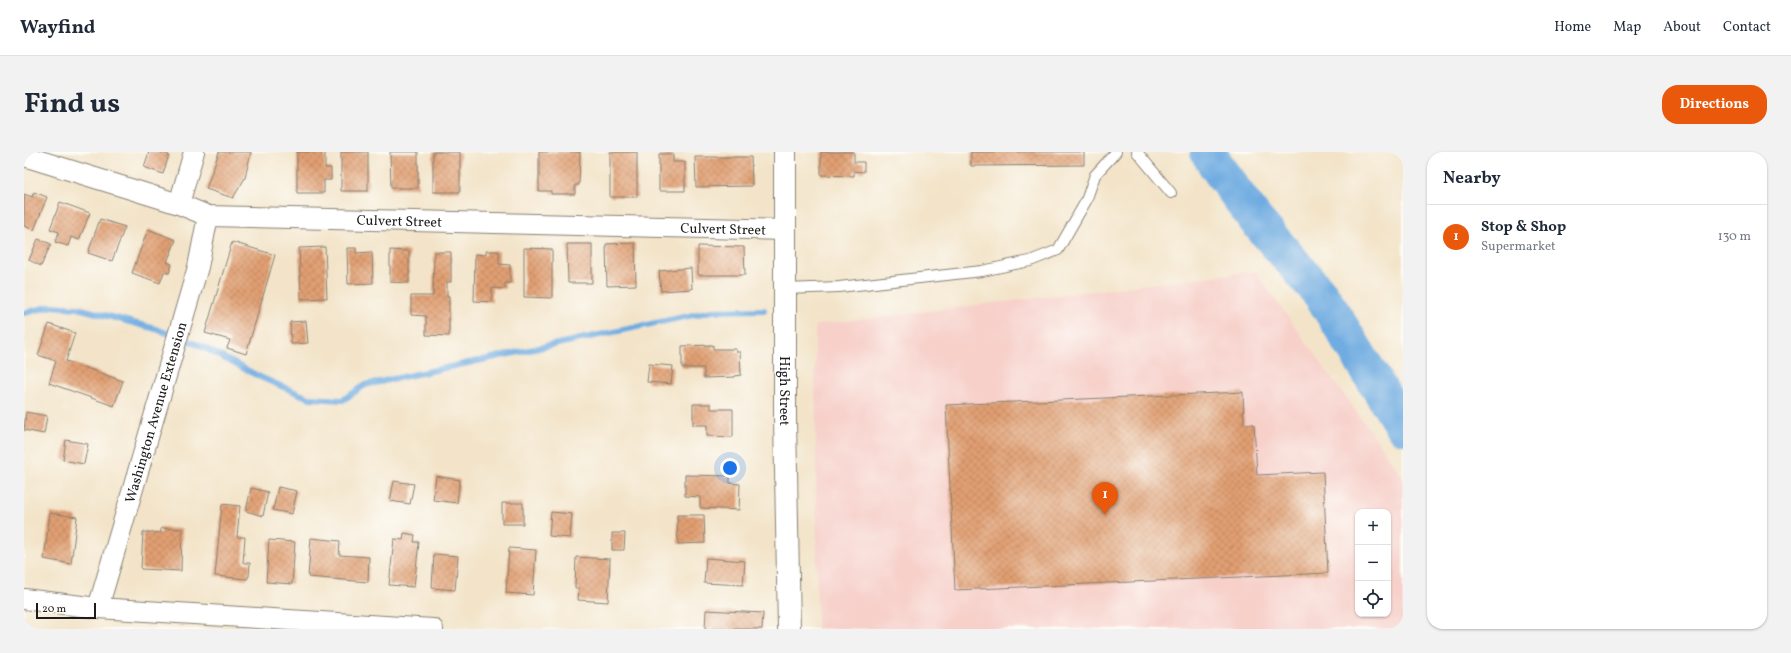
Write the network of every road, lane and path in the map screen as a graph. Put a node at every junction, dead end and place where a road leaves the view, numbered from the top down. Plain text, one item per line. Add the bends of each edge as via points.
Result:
1 (194, 152) edge
2 (785, 152) edge
3 (1116, 152) edge
4 (1137, 152) edge
5 (24, 156) edge
6 (1171, 193) dead end
7 (179, 204) junction
8 (208, 216) junction
9 (785, 230) junction
10 (785, 289) junction
11 (24, 599) edge
12 (98, 608) junction
13 (433, 629) edge
14 (789, 629) edge

1 - 7 street
2 - 9 street, High Street
3 - 10 lane via 1094,175 1086,200 1058,250 1030,261 982,271 839,287
4 - 6 lane
5 - 7 street, Culvert Street
7 - 8 street, Culvert Street
8 - 9 street, Culvert Street
8 - 12 street, Washington Avenue Extension via 198,267
9 - 10 street, High Street
10 - 14 street, High Street
11 - 12 street
12 - 13 street

